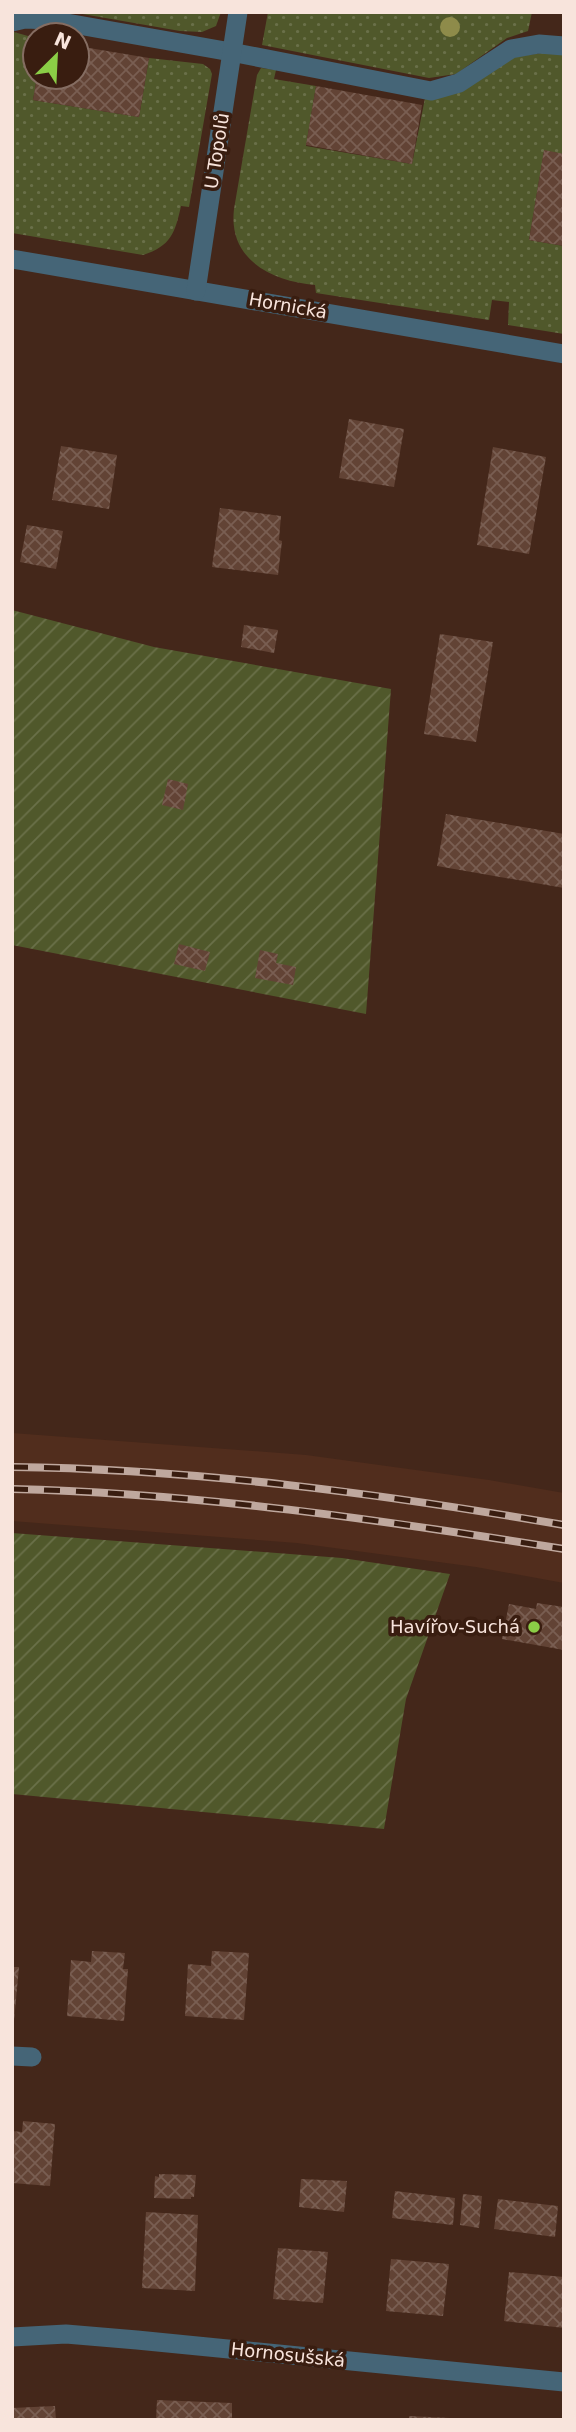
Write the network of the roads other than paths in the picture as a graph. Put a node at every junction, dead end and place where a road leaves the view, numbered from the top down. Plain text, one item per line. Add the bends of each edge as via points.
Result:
1 (238, 12) edge
2 (12, 22) edge
3 (564, 47) edge
4 (231, 52) junction
5 (12, 259) edge
6 (196, 290) junction
7 (564, 354) edge
8 (12, 2337) edge
9 (564, 2382) edge

1 - 4 street, U Topolů
2 - 4 street via 50,20
3 - 4 street via 539,44 511,49 459,83 431,91
4 - 6 street, U Topolů
5 - 6 street, Hornická
6 - 7 street, Hornická
8 - 9 street, Hornosušská via 66,2334

